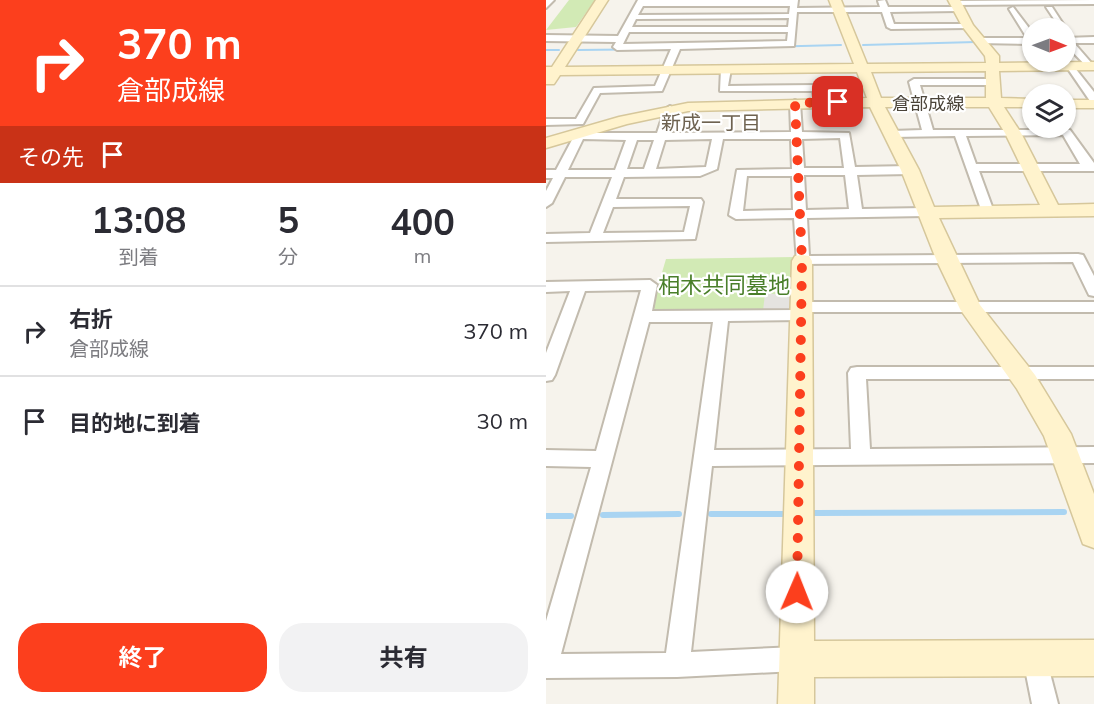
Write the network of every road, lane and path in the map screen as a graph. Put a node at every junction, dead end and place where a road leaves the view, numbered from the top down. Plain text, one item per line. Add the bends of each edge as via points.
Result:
1 (550, 0) edge
2 (602, 0) edge
3 (882, 0) edge
4 (991, 1) edge
5 (1024, 1) edge
6 (1059, 1) edge
7 (641, 2) edge
8 (837, 5) edge
9 (956, 5) edge
10 (546, 6) edge
11 (1091, 6) edge
12 (793, 7) edge
13 (885, 9) junction
14 (1013, 9) junction
15 (1049, 9) junction
16 (632, 17) junction
17 (1056, 18) edge
18 (1022, 24) edge
19 (968, 26) junction
20 (792, 29) junction
21 (623, 35) junction
22 (546, 38) edge
23 (577, 39) junction
24 (1022, 40) edge
25 (1094, 40) edge
26 (981, 41) junction
27 (1076, 41) edge
28 (676, 47) junction
29 (1076, 49) edge
30 (991, 66) junction
31 (1022, 66) edge
32 (1076, 66) edge
33 (1092, 66) edge
34 (863, 68) junction
35 (726, 69) junction
36 (667, 70) junction
37 (551, 71) edge
38 (1075, 72) edge
39 (992, 82) junction
40 (546, 85) edge
41 (1094, 99) edge
42 (819, 102) junction
43 (795, 103) junction
44 (876, 103) junction
45 (918, 103) junction
46 (994, 103) junction
47 (1022, 104) edge
48 (1076, 104) edge
49 (1094, 104) edge
50 (670, 109) junction
51 (546, 123) edge
52 (928, 133) junction
53 (960, 133) junction
54 (1013, 133) junction
55 (892, 134) junction
56 (796, 135) junction
57 (577, 136) junction
58 (663, 136) junction
59 (718, 136) junction
60 (633, 137) junction
61 (546, 143) edge
62 (1091, 167) edge
63 (972, 168) junction
64 (1029, 168) junction
65 (910, 170) junction
66 (797, 171) junction
67 (851, 171) junction
68 (649, 172) junction
69 (620, 173) junction
70 (546, 174) edge
71 (561, 174) junction
72 (546, 203) edge
73 (608, 203) junction
74 (1094, 210) edge
75 (1052, 211) junction
76 (926, 212) junction
77 (988, 212) junction
78 (856, 213) junction
79 (798, 214) junction
80 (595, 237) junction
81 (546, 238) edge
82 (946, 259) junction
83 (802, 261) junction
84 (579, 286) junction
85 (546, 287) edge
86 (1094, 291) edge
87 (970, 307) junction
88 (1094, 307) edge
89 (802, 311) junction
90 (643, 317) junction
91 (721, 317) junction
92 (1019, 373) junction
93 (1094, 374) edge
94 (546, 375) edge
95 (1065, 455) junction
96 (1094, 455) edge
97 (861, 456) junction
98 (800, 457) junction
99 (546, 458) edge
100 (702, 458) junction
101 (603, 459) junction
102 (1094, 534) edge
103 (1094, 658) edge
104 (796, 659) junction
105 (1035, 659) junction
106 (546, 665) edge
107 (676, 665) junction
108 (796, 704) edge
109 (1045, 704) edge

1 - 10 street
2 - 23 street
3 - 13 street
4 - 5 street
4 - 9 street
5 - 6 street
6 - 11 street
7 - 12 street
7 - 16 street
8 - 12 street
8 - 13 street
8 - 34 street
9 - 13 street
9 - 14 street
9 - 19 street, 倉部成線
11 - 15 street
12 - 16 street
12 - 20 street
13 - 19 street via 891,27
14 - 15 street
14 - 18 street
15 - 17 street
16 - 21 street
19 - 26 street, 倉部成線
20 - 21 street
20 - 28 street via 791,44
21 - 23 street
21 - 28 street via 617,47
22 - 23 street
23 - 37 street
24 - 26 street
25 - 27 street
26 - 30 street, 倉部成線 via 992,56
28 - 36 street
29 - 33 street
30 - 31 street
30 - 34 street
30 - 39 street, 倉部成線
32 - 33 street
34 - 35 street
34 - 44 street
35 - 36 street
35 - 42 street via 723,89 818,88
36 - 37 street
36 - 51 street via 659,89 597,90 579,122
37 - 40 street
38 - 41 street
39 - 45 street via 914,82
39 - 46 street, 倉部成線
42 - 43 street, 倉部成線
42 - 44 street, 倉部成線
43 - 50 street, 倉部成線
43 - 56 street
44 - 45 street, 倉部成線
44 - 55 street
45 - 46 street, 倉部成線
45 - 52 street
46 - 47 street
46 - 54 street
48 - 49 street
50 - 57 street, 倉部成線
50 - 58 street
52 - 53 street
52 - 55 street
53 - 54 street
53 - 63 street
54 - 62 street via 1066,132
54 - 64 street
55 - 65 street
56 - 59 street
56 - 66 street
56 - 67 street via 845,135
57 - 60 street
57 - 61 street, 倉部成線
57 - 71 street
58 - 59 street
58 - 60 street
58 - 68 street
59 - 68 street via 711,169
60 - 69 street
62 - 64 street
63 - 64 street
63 - 77 street
64 - 75 street
65 - 67 street
65 - 76 street
66 - 67 street
66 - 79 street
66 - 79 street via 741,173 736,215
67 - 78 street
68 - 69 street
69 - 71 street
69 - 73 street
70 - 71 street
71 - 72 street
73 - 80 street
73 - 80 street via 697,202 690,236
74 - 75 street
75 - 77 street
76 - 77 street
76 - 78 street
76 - 82 street
78 - 79 street
79 - 83 street
80 - 81 street
82 - 83 street
82 - 86 street via 1078,258
82 - 87 street
83 - 89 street
84 - 85 street
84 - 90 street via 650,285
84 - 94 street
87 - 88 street
87 - 89 street
87 - 92 street
89 - 91 street
89 - 98 street
90 - 91 street
90 - 101 street
91 - 100 street
92 - 93 street
92 - 95 street via 1057,434
92 - 97 street via 857,373
95 - 96 street
95 - 97 street
95 - 102 street
97 - 98 street
98 - 100 street
98 - 104 street
99 - 101 street
100 - 107 street
101 - 106 street
103 - 105 street
104 - 105 street
104 - 107 street
104 - 108 street
105 - 109 street
106 - 107 street

